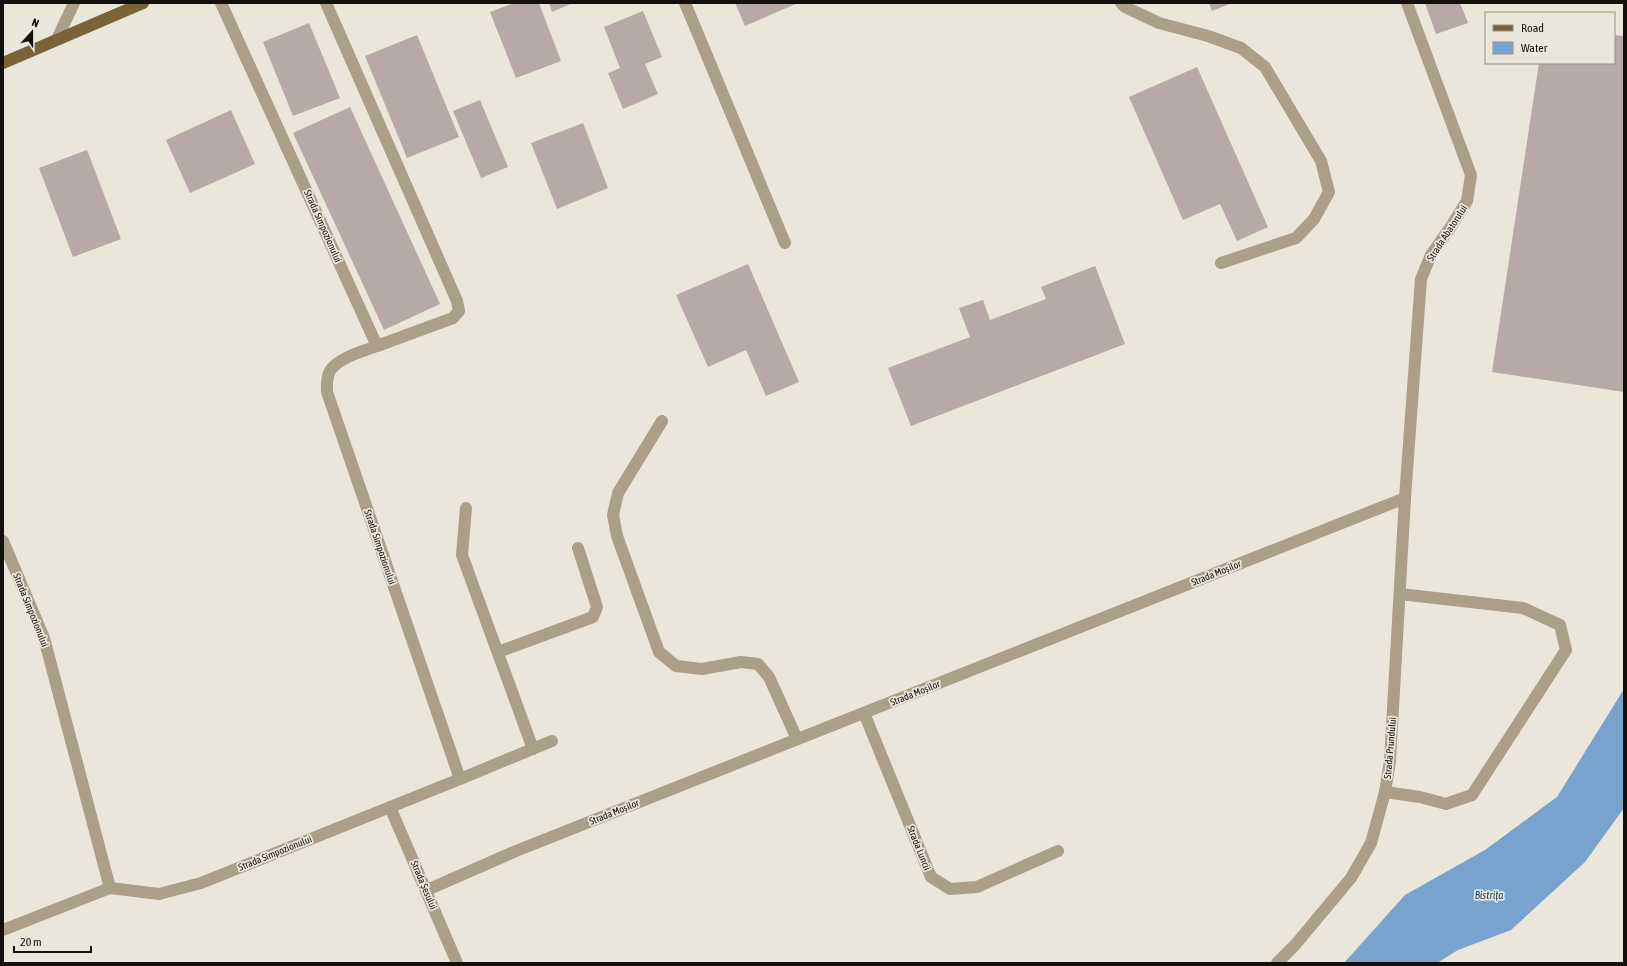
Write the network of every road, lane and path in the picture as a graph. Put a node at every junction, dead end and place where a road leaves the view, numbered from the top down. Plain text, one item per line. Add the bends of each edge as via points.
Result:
1 (74, 3) edge
2 (144, 3) edge
3 (222, 3) edge
4 (326, 3) edge
5 (685, 3) edge
6 (1121, 3) edge
7 (1407, 3) edge
8 (57, 39) junction
9 (3, 63) edge
10 (785, 244) dead end
11 (1221, 263) dead end
12 (377, 346) junction
13 (662, 421) dead end
14 (1405, 498) junction
15 (466, 508) dead end
16 (3, 541) edge
17 (578, 548) dead end
18 (1400, 594) junction
19 (498, 652) junction
20 (864, 713) junction
21 (798, 739) junction
22 (552, 741) dead end
23 (533, 749) junction
24 (460, 779) junction
25 (1385, 792) junction
26 (390, 807) junction
27 (1058, 852) dead end
28 (110, 888) junction
29 (427, 890) junction
30 (3, 930) edge
31 (457, 963) edge
32 (1277, 963) edge

1 - 8 street
2 - 8 main road
3 - 12 street, Strada Simpozionului
4 - 12 street via 457,301 459,311 453,318
5 - 10 street
6 - 11 street via 1159,23 1241,48 1265,67 1321,161 1329,192 1314,219 1296,238
7 - 14 street, Strada Abatorului via 1472,175 1467,201 1431,255 1421,279
8 - 9 main road
12 - 24 street, Strada Simpozionului via 338,362 330,370 327,392
13 - 21 street via 618,493 614,515 617,536 659,652 676,666 702,669 741,662 758,664 769,678
14 - 18 street, Strada Prundului
14 - 20 street, Strada Moșilor
15 - 19 street via 462,555
16 - 28 street, Strada Simpozionului via 44,638
17 - 19 street via 597,607 593,617
18 - 25 street, Strada Prundului via 1390,761
18 - 25 street via 1523,608 1560,625 1566,650 1472,795 1446,804
19 - 23 street
20 - 21 street, Strada Moșilor
20 - 27 street, Strada Luncii via 931,877 950,889 977,888
21 - 29 street, Strada Moșilor via 516,851
22 - 23 street
23 - 24 street
24 - 26 street, Strada Simpozionului
25 - 32 street, Strada Prundului via 1371,843 1351,878
26 - 28 street, Strada Simpozionului via 201,883 159,894
26 - 29 street, Strada Șesului
28 - 30 street, Strada Simpozionului
29 - 31 street, Strada Șesului

